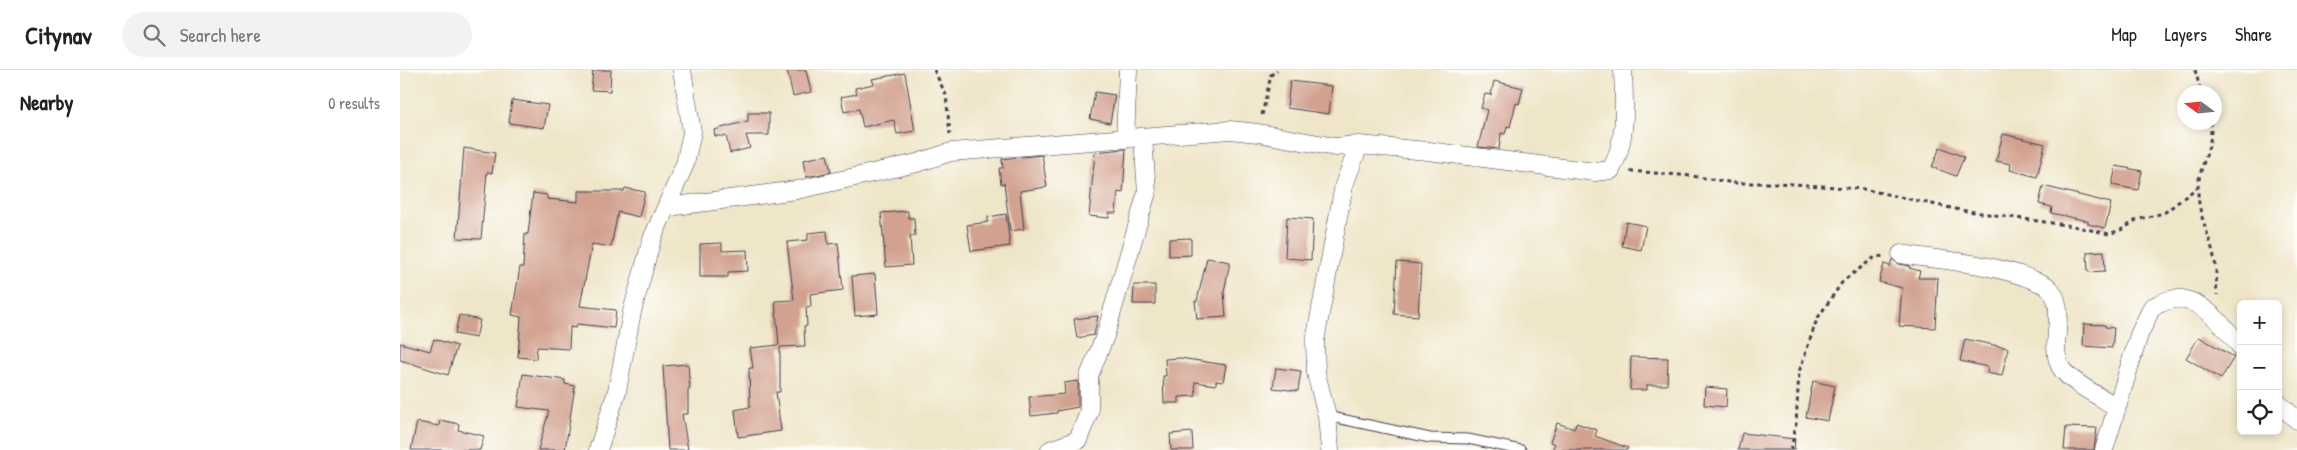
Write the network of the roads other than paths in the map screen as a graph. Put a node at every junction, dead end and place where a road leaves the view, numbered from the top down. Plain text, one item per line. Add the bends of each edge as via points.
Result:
1 (682, 70) edge
2 (1128, 70) edge
3 (1623, 70) edge
4 (1143, 138) junction
5 (1125, 139) junction
6 (1359, 146) junction
7 (668, 207) junction
8 (1901, 254) road end
9 (2239, 345) edge
10 (2116, 407) junction
11 (2282, 407) edge
12 (1328, 416) junction
13 (2297, 420) edge
14 (1081, 445) edge
15 (598, 450) edge
16 (1050, 450) edge
17 (1330, 450) edge
18 (1521, 450) edge
19 (2104, 450) edge

1 - 7 street via 692,132 685,164
2 - 5 street
3 - 6 street via 1622,143 1611,170 1595,172 1428,151
4 - 5 street
4 - 6 street via 1230,130 1334,147
4 - 14 street via 1147,192 1105,336 1089,376 1089,412
5 - 7 street via 951,152 797,190
6 - 12 street via 1344,185 1314,341 1316,373
7 - 15 street via 652,239 632,312 617,391
8 - 10 street via 2007,270 2047,286 2055,296 2058,309 2056,350 2061,367 2073,379
9 - 10 street via 2207,312 2187,299 2171,299 2152,307 2139,335
10 - 19 street
11 - 13 street
12 - 17 street
12 - 18 lane via 1430,438 1468,439
14 - 16 street

